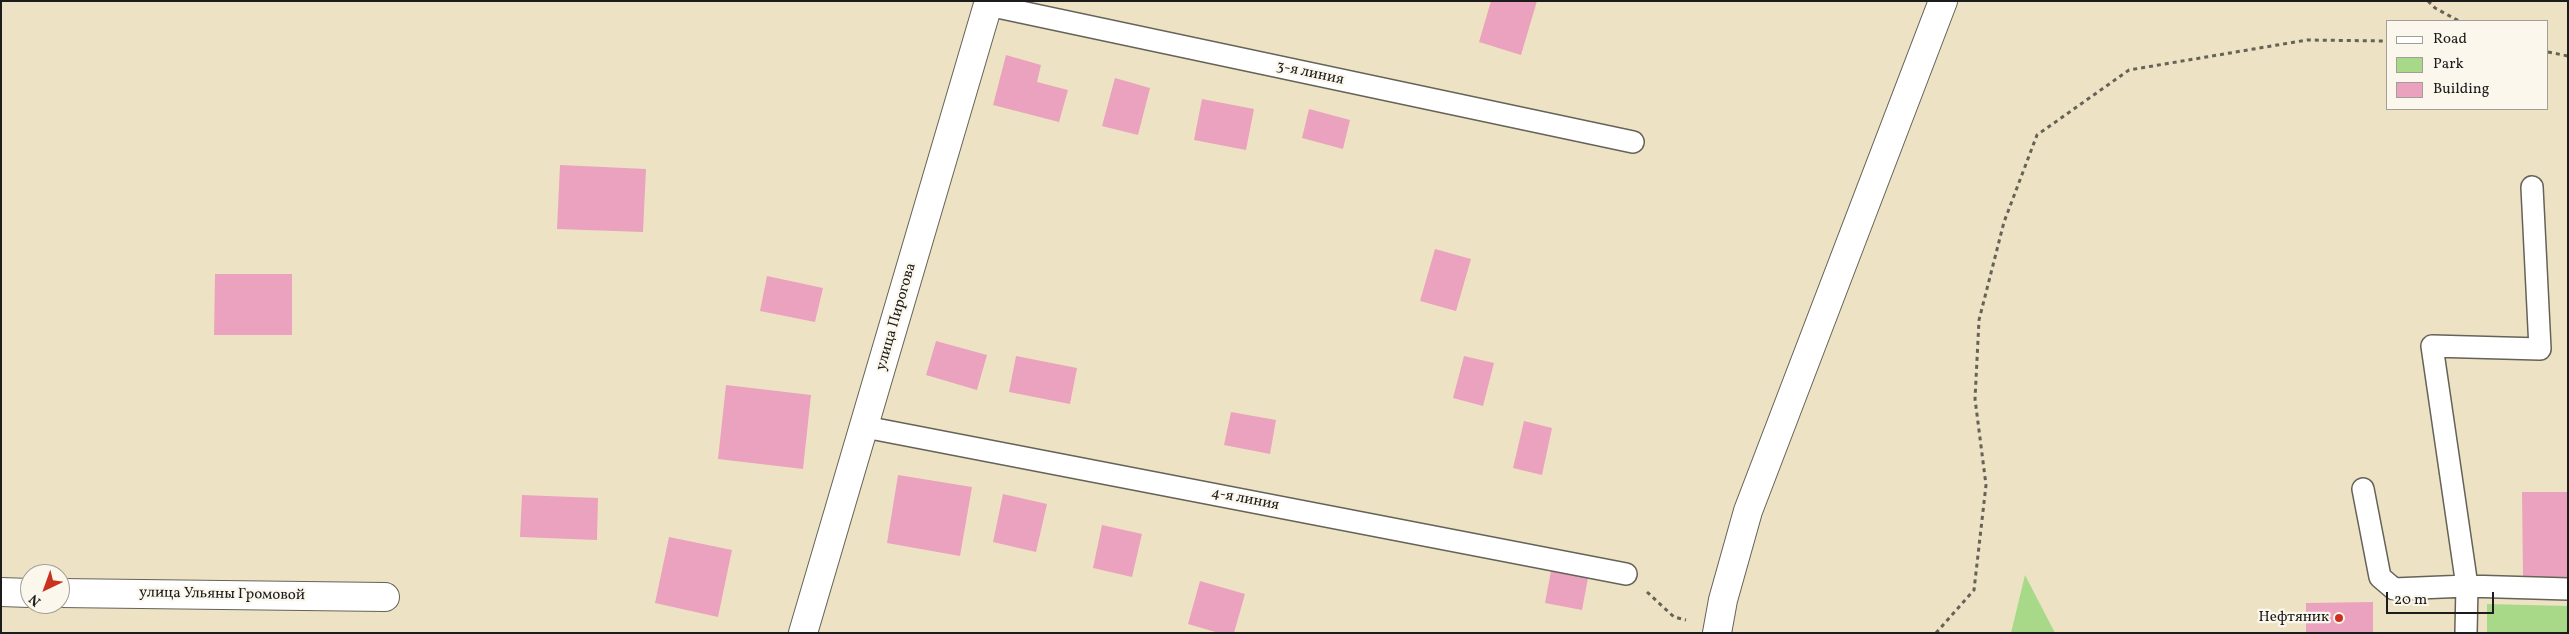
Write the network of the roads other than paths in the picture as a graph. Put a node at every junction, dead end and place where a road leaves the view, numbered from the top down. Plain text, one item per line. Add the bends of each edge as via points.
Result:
1 (1943, 1) edge
2 (988, 3) edge
3 (1632, 142) dead end
4 (2532, 187) dead end
5 (865, 427) junction
6 (2363, 490) dead end
7 (1626, 574) road end
8 (2467, 586) junction
9 (2568, 589) edge
10 (1, 592) edge
11 (20, 593) edge
12 (70, 593) edge
13 (385, 597) dead end
14 (1717, 630) edge
15 (803, 633) edge
16 (2466, 633) edge

1 - 14 street via 1748,510 1722,600
2 - 3 lane, 3-я линия
2 - 5 street, улица Пирогова
4 - 8 lane via 2540,349 2432,346
5 - 7 lane, 4-я линия
5 - 15 street, улица Пирогова
6 - 8 lane via 2380,577 2394,589
8 - 9 lane
8 - 16 lane
10 - 11 street
12 - 13 street, улица Ульяны Громовой

